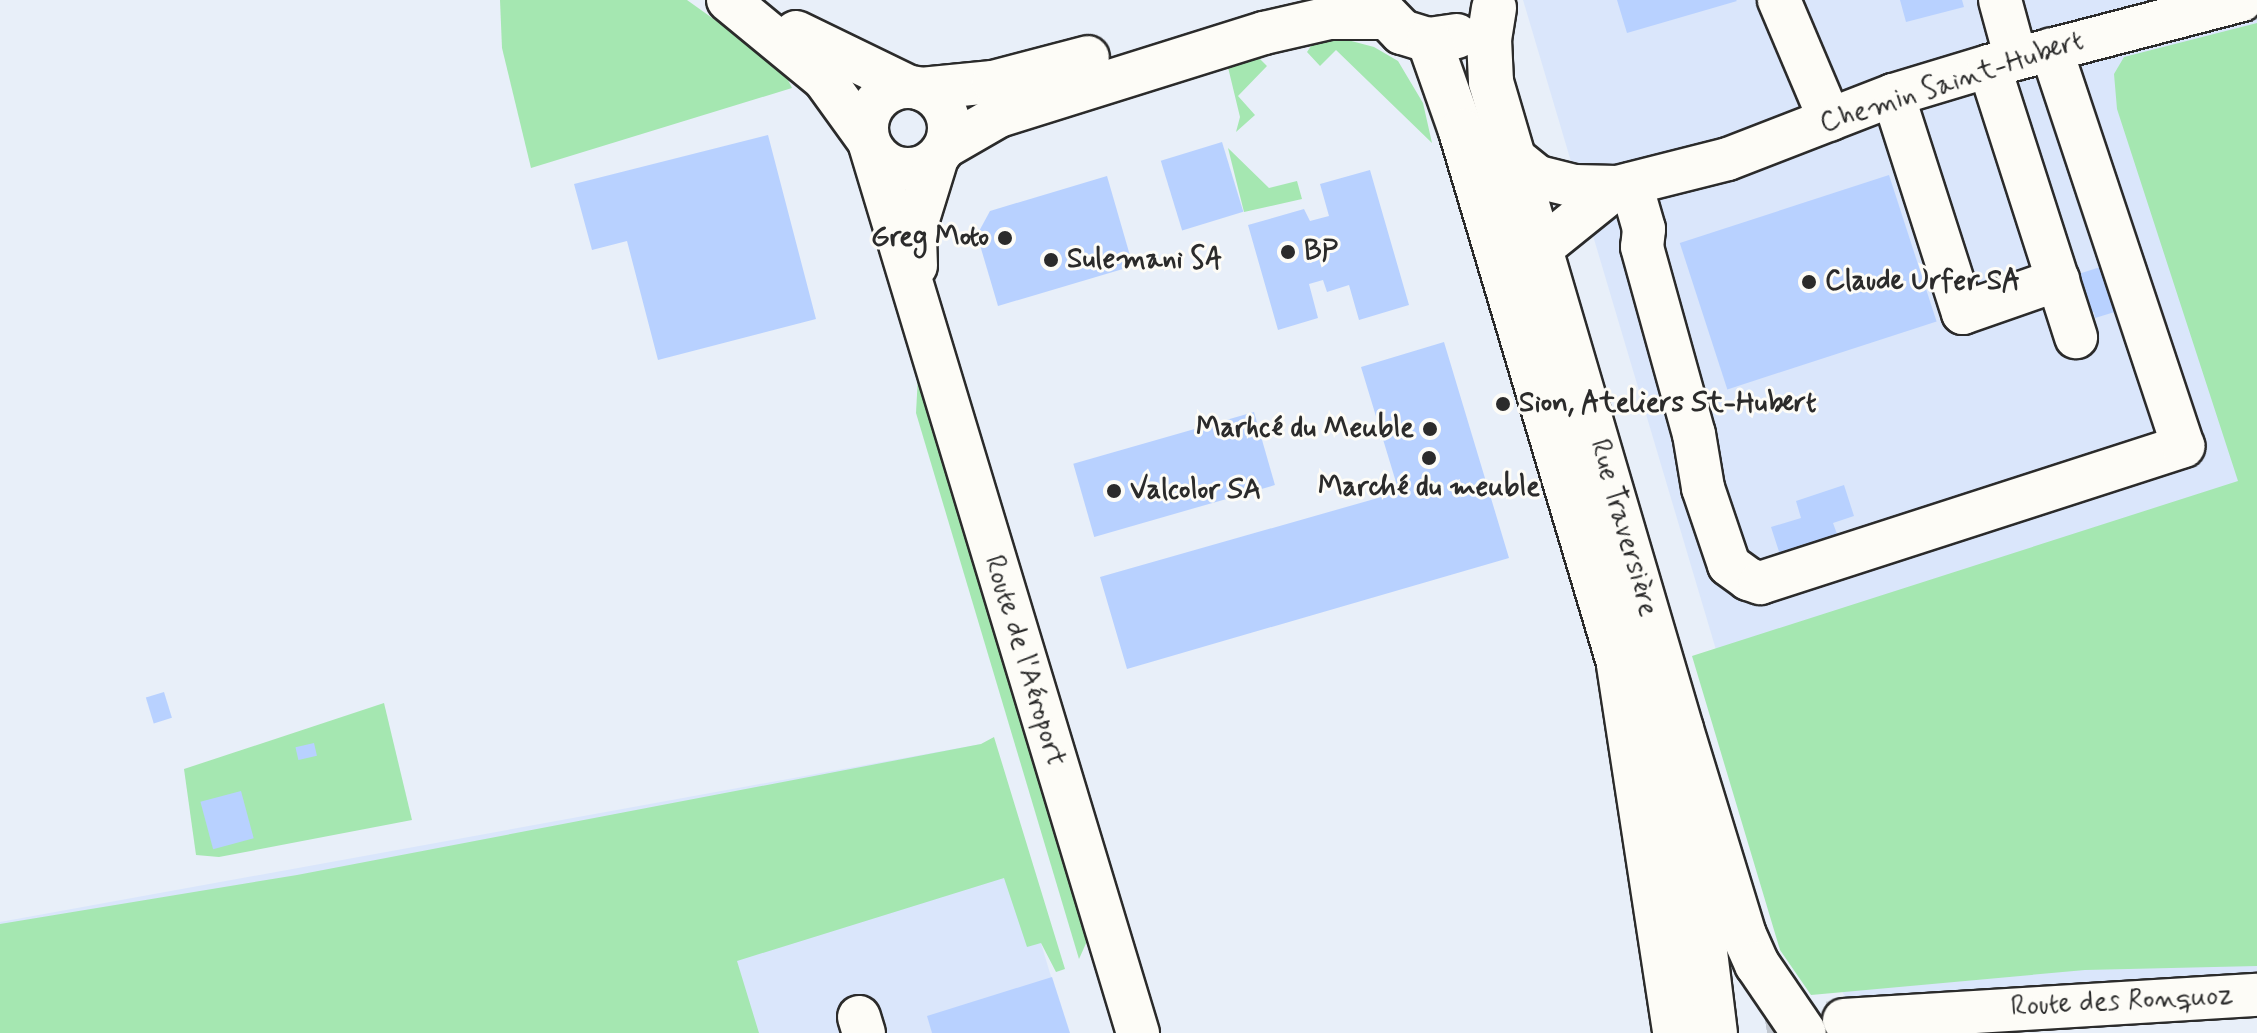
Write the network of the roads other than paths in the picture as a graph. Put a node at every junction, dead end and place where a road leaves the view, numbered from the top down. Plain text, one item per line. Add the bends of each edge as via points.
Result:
1 (728, 0) edge
2 (738, 0) edge
3 (1278, 0) edge
4 (1779, 0) edge
5 (2000, 0) edge
6 (2242, 0) edge
7 (1496, 4) edge
8 (1378, 9) edge
9 (1429, 40) junction
10 (2018, 58) junction
11 (914, 88) junction
12 (1893, 95) junction
13 (1830, 120) junction
14 (869, 142) junction
15 (941, 152) junction
16 (1512, 156) junction
17 (1624, 186) junction
18 (1539, 250) junction
19 (2058, 280) junction
20 (916, 288) junction
21 (2076, 337) dead end
22 (1619, 665) junction
23 (2257, 995) edge
24 (1844, 1020) tunnel mouth
25 (1138, 1033) edge
26 (1675, 1033) edge
27 (1715, 1033) edge
28 (1804, 1033) edge

1 - 14 street, Route de l'Aéroport via 824,79
2 - 11 street
3 - 11 street via 1036,73
4 - 13 street
5 - 10 street
6 - 10 street, Chemin Saint-Hubert
7 - 9 main road via 1466,33
7 - 16 main road, Rue Traversière via 1491,82
8 - 9 main road via 1402,32
8 - 15 street via 1264,33 999,116
9 - 22 main road, Rue Traversière
10 - 12 street, Chemin Saint-Hubert
10 - 17 street via 2183,446 1760,583 1748,579 1729,565 1703,488 1694,434 1642,247 1644,229
10 - 19 street
11 - 14 street via 874,104
11 - 15 street via 946,112
12 - 13 street, Chemin Saint-Hubert
12 - 19 street via 1963,313
13 - 17 street, Chemin Saint-Hubert via 1728,159
14 - 15 street via 888,164 900,169 913,169
14 - 20 street, Route de l'Aéroport
15 - 20 street, Route de l'Aéroport via 915,229
16 - 17 street, Chemin Saint-Hubert via 1538,177 1575,186
16 - 18 main road, Rue Traversière
17 - 18 street, Chemin Saint-Hubert
18 - 28 main road, Rue Traversière via 1744,935 1757,964
19 - 21 street
20 - 25 street, Route de l'Aéroport via 1000,584
22 - 26 main road
22 - 27 main road, Rue Traversière via 1705,952
23 - 24 street, Route des Ronquoz

